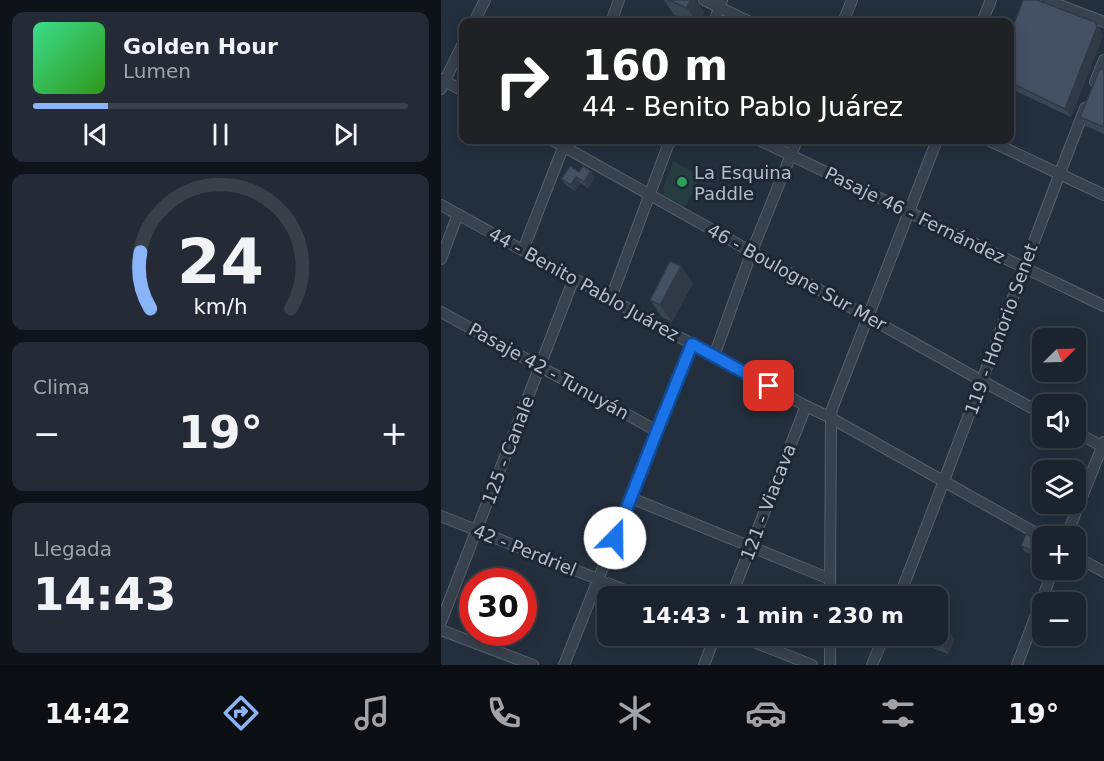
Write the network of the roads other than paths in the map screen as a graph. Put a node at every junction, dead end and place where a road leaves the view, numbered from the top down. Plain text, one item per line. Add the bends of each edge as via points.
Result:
1 (485, 0) edge
2 (619, 0) edge
3 (704, 0) edge
4 (852, 0) edge
5 (991, 0) edge
6 (1046, 0) edge
7 (721, 4) edge
8 (476, 18) edge
9 (612, 18) edge
10 (716, 18) edge
11 (744, 18) edge
12 (845, 18) edge
13 (984, 18) edge
14 (1104, 22) edge
15 (459, 51) edge
16 (1104, 60) edge
17 (442, 83) edge
18 (459, 89) edge
19 (565, 144) edge
20 (567, 144) edge
21 (668, 144) edge
22 (768, 144) edge
23 (795, 144) edge
24 (935, 144) edge
25 (996, 144) edge
26 (791, 155) junction
27 (1060, 174) junction
28 (648, 194) junction
29 (1104, 195) edge
30 (441, 205) edge
31 (908, 213) junction
32 (458, 214) junction
33 (523, 250) junction
34 (752, 251) junction
35 (441, 259) edge
36 (1024, 268) junction
37 (574, 278) junction
38 (611, 298) junction
39 (1104, 306) edge
40 (441, 312) edge
41 (867, 316) junction
42 (692, 344) junction
43 (714, 356) junction
44 (540, 367) junction
45 (982, 381) junction
46 (806, 406) junction
47 (1032, 408) edge
48 (831, 418) junction
49 (657, 431) junction
50 (1086, 437) edge
51 (1103, 445) edge
52 (945, 481) junction
53 (631, 498) junction
54 (441, 516) edge
55 (1070, 526) edge
56 (477, 530) junction
57 (1032, 531) edge
58 (751, 547) junction
59 (1086, 561) edge
60 (1104, 572) edge
61 (830, 579) junction
62 (599, 580) junction
63 (1049, 580) edge
64 (614, 586) edge
65 (735, 586) edge
66 (830, 586) edge
67 (903, 586) edge
68 (441, 621) edge
69 (441, 630) edge
70 (711, 646) edge
71 (765, 646) edge
72 (830, 646) edge
73 (879, 646) edge
74 (533, 665) edge
75 (564, 665) edge
76 (704, 665) edge
77 (813, 665) edge
78 (830, 665) edge
79 (872, 665) edge
80 (1017, 665) edge

1 - 8 street
2 - 9 street
3 - 7 street
4 - 12 street
5 - 13 street
6 - 14 street
7 - 10 street
7 - 11 street
15 - 17 street
16 - 27 street, 119 - Honorio Senet
17 - 18 street
19 - 33 street
20 - 28 street, 46 - Boulogne Sur Mer
21 - 28 street
22 - 26 street, Pasaje 46 - Fernández
23 - 26 street
24 - 31 street
25 - 27 street
26 - 31 street, Pasaje 46 - Fernández
26 - 34 street
27 - 29 street
27 - 36 street, 119 - Honorio Senet
28 - 34 street, 46 - Boulogne Sur Mer
28 - 38 street
30 - 32 street, 44 - Benito Pablo Juárez
31 - 36 street, Pasaje 46 - Fernández
31 - 41 street
32 - 33 street, 44 - Benito Pablo Juárez
32 - 35 street
33 - 37 street, 44 - Benito Pablo Juárez
34 - 41 street, 46 - Boulogne Sur Mer
34 - 43 street
36 - 39 street, Pasaje 46 - Fernández
36 - 45 street, 119 - Honorio Senet
37 - 38 street, 44 - Benito Pablo Juárez
37 - 44 street, 125 - Canale
38 - 42 street, 44 - Benito Pablo Juárez
40 - 44 street, Pasaje 42 - Tunuyán
41 - 45 street, 46 - Boulogne Sur Mer
41 - 48 street
42 - 43 street, 44 - Benito Pablo Juárez
42 - 49 street
43 - 46 street, 44 - Benito Pablo Juárez
44 - 49 street, Pasaje 42 - Tunuyán
44 - 56 street, 125 - Canale
45 - 47 street, 46 - Boulogne Sur Mer
45 - 52 street, 119 - Honorio Senet
46 - 48 street, 44 - Benito Pablo Juárez
46 - 58 street, 121 - Viacava
48 - 52 street, 44 - Benito Pablo Juárez
48 - 61 street
49 - 53 street
50 - 51 street
51 - 55 street
52 - 57 street, 44 - Benito Pablo Juárez
52 - 67 street, 119 - Honorio Senet
53 - 58 street
53 - 62 street
54 - 56 street, 42 - Perdriel
56 - 62 street, 42 - Perdriel
56 - 68 street, 125 - Canale
58 - 61 street
58 - 65 street, 121 - Viacava
59 - 60 street
61 - 66 street
62 - 64 street, 42 - Perdriel
62 - 75 street
63 - 80 street
69 - 74 street
70 - 76 street
71 - 77 street
72 - 78 street
73 - 79 street

